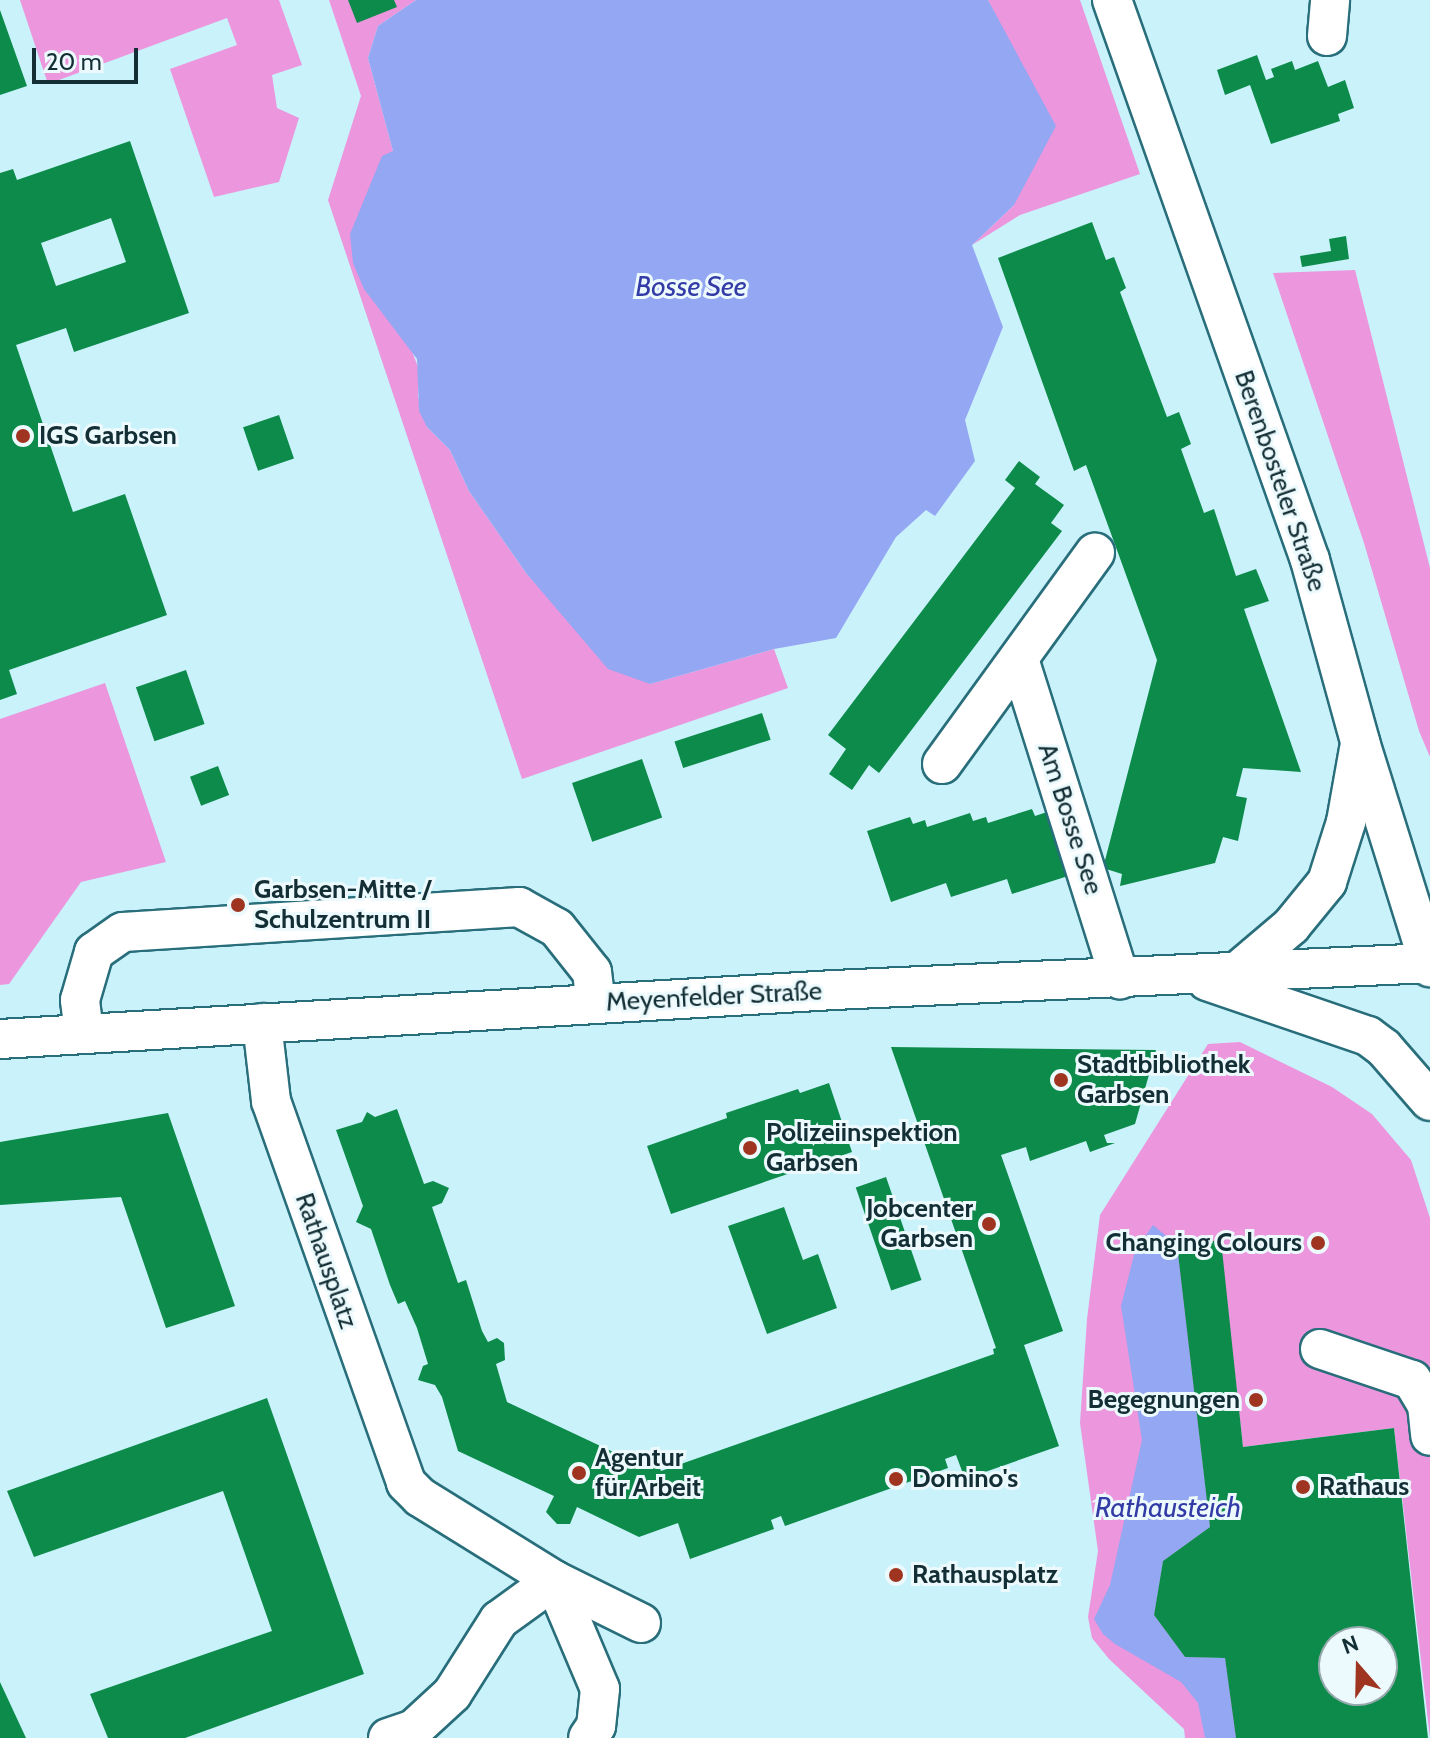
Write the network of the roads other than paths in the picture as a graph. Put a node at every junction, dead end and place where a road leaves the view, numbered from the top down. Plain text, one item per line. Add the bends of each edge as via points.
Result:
1 (1112, 0) edge
2 (1095, 553) dead end
3 (1019, 659) junction
4 (1360, 742) junction
5 (942, 764) dead end
6 (1430, 965) edge
7 (1238, 971) junction
8 (1193, 976) junction
9 (1120, 979) junction
10 (596, 1004) junction
11 (262, 1023) junction
12 (84, 1033) junction
13 (0, 1039) edge
14 (1430, 1101) edge
15 (1320, 1349) dead end
16 (1430, 1436) edge
17 (554, 1580) junction
18 (641, 1623) dead end
19 (600, 1689) junction
20 (625, 1719) dead end
21 (388, 1738) edge
22 (588, 1738) edge

1 - 4 street, Berenbosteler Straße via 1310,560
2 - 3 street
3 - 5 street
3 - 9 street, Am Bosse See
4 - 6 street, Berenbosteler Straße
4 - 7 street via 1346,822 1327,882 1291,926
6 - 7 street, Meyenfelder Straße
7 - 8 street, Meyenfelder Straße
8 - 9 street, Meyenfelder Straße
8 - 14 street via 1368,1036
9 - 10 street, Meyenfelder Straße
10 - 11 street, Meyenfelder Straße
10 - 12 street via 592,972 557,928 519,907 123,932 94,952 80,1000
11 - 12 street, Meyenfelder Straße
11 - 17 street, Rathausplatz via 271,1101 406,1483 420,1497
12 - 13 street, Meyenfelder Straße
15 - 16 street via 1412,1380 1427,1405
17 - 18 street, Rathausplatz
17 - 19 street
17 - 21 street via 499,1620 452,1694 414,1729
19 - 20 street
19 - 22 street via 596,1726

